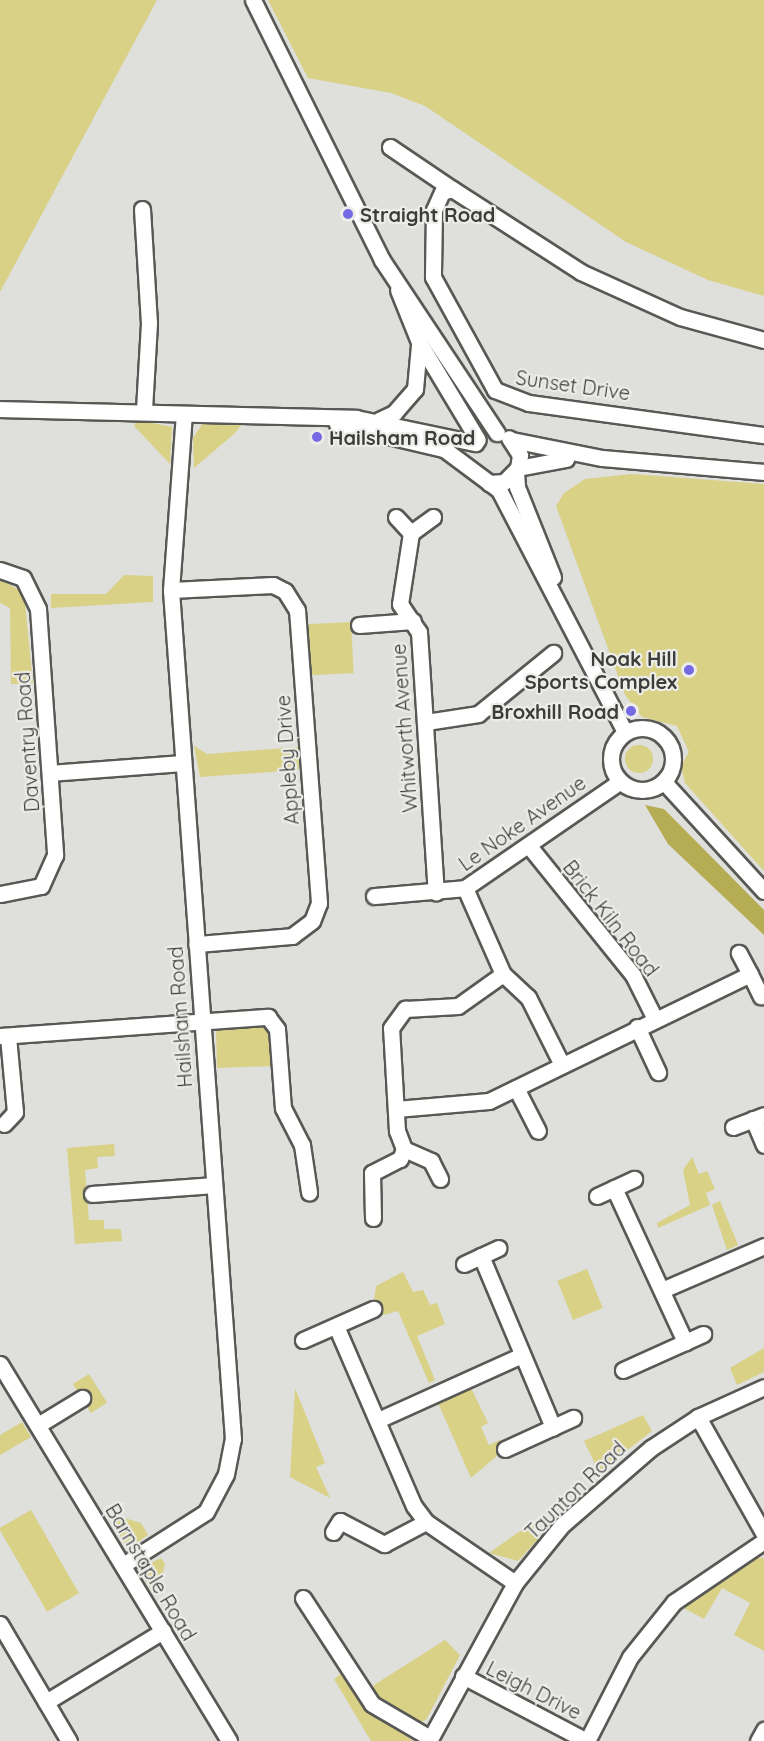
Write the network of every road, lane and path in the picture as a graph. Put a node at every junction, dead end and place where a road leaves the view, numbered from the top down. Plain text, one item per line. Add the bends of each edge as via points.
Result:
1 (253, 0) edge
2 (390, 147) dead end
3 (452, 189) junction
4 (142, 209) dead end
5 (394, 279) junction
6 (764, 340) edge
7 (419, 342) junction
8 (0, 409) edge
9 (144, 410) junction
10 (184, 414) junction
11 (379, 420) junction
12 (327, 421) junction
13 (497, 433) junction
14 (764, 435) edge
15 (512, 440) junction
16 (477, 442) junction
17 (602, 458) junction
18 (471, 467) junction
19 (517, 470) junction
20 (764, 472) edge
21 (489, 483) junction
22 (396, 517) dead end
23 (433, 517) dead end
24 (411, 533) junction
25 (0, 570) edge
26 (171, 590) junction
27 (560, 606) junction
28 (413, 621) junction
29 (359, 625) dead end
30 (553, 653) dead end
31 (426, 722) junction
32 (626, 732) junction
33 (182, 764) junction
34 (50, 773) junction
35 (619, 782) junction
36 (664, 782) junction
37 (529, 846) junction
38 (465, 888) junction
39 (764, 891) edge
40 (436, 892) junction
41 (0, 894) edge
42 (374, 896) dead end
43 (196, 944) junction
44 (739, 953) dead end
45 (503, 974) junction
46 (750, 974) junction
47 (761, 997) dead end
48 (655, 1018) junction
49 (202, 1019) junction
50 (638, 1028) junction
51 (4, 1036) edge
52 (562, 1065) junction
53 (658, 1072) dead end
54 (516, 1088) junction
55 (396, 1109) junction
56 (759, 1117) edge
57 (4, 1124) dead end
58 (733, 1127) dead end
59 (538, 1131) dead end
60 (764, 1145) edge
61 (404, 1149) junction
62 (440, 1179) dead end
63 (634, 1179) dead end
64 (214, 1185) junction
65 (614, 1188) junction
66 (309, 1192) dead end
67 (92, 1194) dead end
68 (597, 1196) dead end
69 (373, 1218) dead end
70 (764, 1246) edge
71 (498, 1248) dead end
72 (481, 1256) junction
73 (464, 1264) dead end
74 (662, 1290) junction
75 (373, 1309) dead end
76 (336, 1326) junction
77 (703, 1334) dead end
78 (303, 1340) dead end
79 (685, 1342) junction
80 (522, 1355) junction
81 (0, 1364) edge
82 (623, 1370) dead end
83 (764, 1387) edge
84 (82, 1398) dead end
85 (698, 1417) junction
86 (573, 1418) dead end
87 (378, 1420) junction
88 (38, 1425) junction
89 (553, 1427) junction
90 (505, 1449) dead end
91 (426, 1522) junction
92 (333, 1532) dead end
93 (764, 1534) edge
94 (764, 1541) edge
95 (123, 1565) junction
96 (515, 1582) junction
97 (303, 1598) dead end
98 (0, 1624) edge
99 (163, 1631) junction
100 (463, 1676) junction
101 (46, 1702) junction
102 (764, 1730) edge
103 (430, 1740) edge
104 (69, 1741) edge
105 (228, 1741) edge
106 (587, 1741) edge
107 (758, 1741) edge

1 - 5 street
2 - 3 street
3 - 6 street via 580,272 680,317
3 - 14 street, Sunset Drive via 442,192 434,210 433,277 495,390 529,403
4 - 9 street via 149,323
5 - 7 street
5 - 13 street
7 - 11 street via 415,389 400,407
7 - 16 street
8 - 9 street
9 - 10 street
10 - 12 street
10 - 26 street, Hailsham Road
11 - 12 street
11 - 16 street
12 - 18 street via 444,449
13 - 15 street
13 - 16 street
15 - 17 street
15 - 19 street via 520,455
16 - 18 street
17 - 19 street via 550,459
17 - 20 street
18 - 21 street
19 - 21 street via 504,482
19 - 27 street
21 - 27 street via 508,503
22 - 24 street
23 - 24 street
24 - 28 street, Whitworth Avenue via 400,604
25 - 34 street, Daventry Road via 23,578 37,603
26 - 33 street, Hailsham Road
26 - 43 street, Appleby Drive via 273,585 285,591 297,610 319,903 312,921 292,936
27 - 32 street
28 - 29 street
28 - 31 street, Whitworth Avenue via 419,632
30 - 31 street via 468,720
31 - 40 street, Whitworth Avenue
32 - 35 street via 610,759
32 - 36 street via 644,728 664,736 674,755
33 - 34 street
33 - 43 street, Hailsham Road
34 - 41 street, Daventry Road via 54,866 32,891
35 - 36 street via 646,791
35 - 37 street, Le Noke Avenue
36 - 39 street
37 - 38 street, Le Noke Avenue
37 - 48 street, Brick Kiln Road via 633,975
38 - 40 street, Le Noke Avenue
38 - 45 street
40 - 42 street, Le Noke Avenue
43 - 49 street, Hailsham Road
44 - 46 street
45 - 52 street via 528,997
45 - 55 street via 458,1006 419,1007 399,1014 391,1028
46 - 47 street
46 - 48 street
48 - 50 street
49 - 51 street
49 - 64 street, Hailsham Road
49 - 66 street via 263,1016 275,1024 283,1108 302,1145
50 - 52 street
50 - 53 street
51 - 57 street via 15,1112
52 - 54 street
54 - 55 street via 489,1101
54 - 59 street
55 - 61 street
56 - 58 street
56 - 60 street
61 - 62 street via 431,1161
61 - 69 street via 400,1159 372,1173
63 - 65 street
64 - 67 street
64 - 95 street, Hailsham Road via 231,1457 206,1512
65 - 68 street
65 - 74 street
70 - 74 street
71 - 72 street
72 - 73 street
72 - 80 street
74 - 79 street
75 - 76 street
76 - 78 street
76 - 87 street
77 - 79 street
79 - 82 street
80 - 87 street
80 - 89 street
81 - 88 street, Barnstaple Road
83 - 85 street, Taunton Road
84 - 88 street
85 - 93 street
85 - 96 street, Taunton Road via 609,1480
86 - 89 street
87 - 91 street
88 - 95 street, Barnstaple Road
89 - 90 street
91 - 92 street via 384,1544 340,1521
91 - 96 street
94 - 106 street via 674,1602 630,1657
95 - 99 street, Barnstaple Road
96 - 100 street, Taunton Road
97 - 103 street, Taunton Road via 372,1704
98 - 101 street
99 - 101 street
99 - 105 street, Barnstaple Road
100 - 103 street, Taunton Road
100 - 106 street, Leigh Drive
101 - 104 street
102 - 107 street

